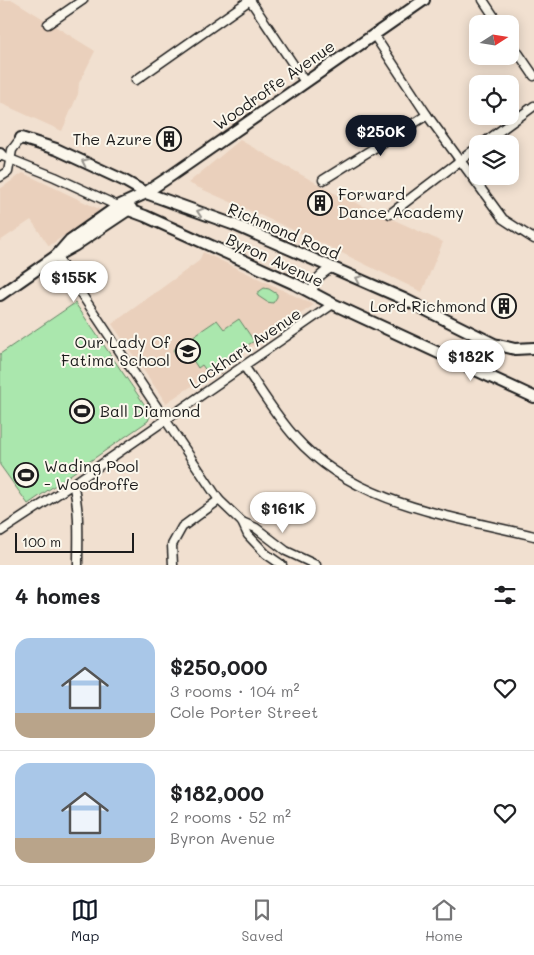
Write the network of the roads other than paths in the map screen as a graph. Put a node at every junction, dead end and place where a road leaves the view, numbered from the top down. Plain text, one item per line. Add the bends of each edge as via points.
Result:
1 (83, 0) edge
2 (250, 0) edge
3 (424, 0) edge
4 (483, 0) edge
5 (493, 15) edge
6 (48, 24) dead end
7 (374, 35) junction
8 (519, 54) edge
9 (534, 76) edge
10 (136, 80) dead end
11 (305, 82) junction
12 (534, 106) edge
13 (427, 115) junction
14 (494, 135) edge
15 (21, 138) joint
16 (469, 153) edge
17 (3, 156) edge
18 (460, 159) junction
19 (0, 177) edge
20 (323, 180) dead end
21 (144, 194) junction
22 (124, 207) junction
23 (390, 214) dead end
24 (534, 239) edge
25 (56, 256) junction
26 (332, 268) junction
27 (313, 294) junction
28 (0, 295) edge
29 (333, 304) junction
30 (534, 348) edge
31 (244, 366) junction
32 (534, 398) edge
33 (165, 419) junction
34 (73, 484) junction
35 (219, 500) junction
36 (242, 522) junction
37 (0, 532) edge
38 (534, 536) edge
39 (78, 565) edge
40 (173, 565) edge
41 (282, 565) edge
42 (316, 565) edge

1 - 6 street
2 - 10 street
2 - 11 street
3 - 7 main road, Woodroffe Avenue
4 - 5 street
7 - 11 main road, Woodroffe Avenue
7 - 13 street
8 - 9 street
11 - 21 main road, Woodroffe Avenue
12 - 14 street
13 - 18 street
13 - 20 street
15 - 17 street
21 -> 15 main road, Richmond Road via 123,180 56,149
16 - 18 street
17 - 19 street via 8,172
17 - 22 street, Byron Avenue
18 - 23 street
18 - 24 street via 503,218
21 - 22 main road, Woodroffe Avenue
26 -> 21 main road, Richmond Road via 219,218
22 - 25 main road, Woodroffe Avenue
22 - 27 main road, Byron Avenue
25 - 28 main road, Woodroffe Avenue
25 - 33 street
26 - 27 street via 319,276
30 -> 26 main road, Richmond Road via 515,349 494,344
27 - 29 main road, Byron Avenue
29 - 31 street, Lockhart Avenue
29 - 32 main road, Byron Avenue
31 - 33 street, Lockhart Avenue
31 - 38 street via 295,438 327,466 361,487 422,509
33 - 34 street, Lockhart Avenue
33 - 35 street
34 - 37 street, Lockhart Avenue
34 - 39 street via 78,518
35 - 36 street
35 - 40 street via 182,527 172,545
36 - 41 street via 248,535
36 - 42 street via 256,528 286,551

